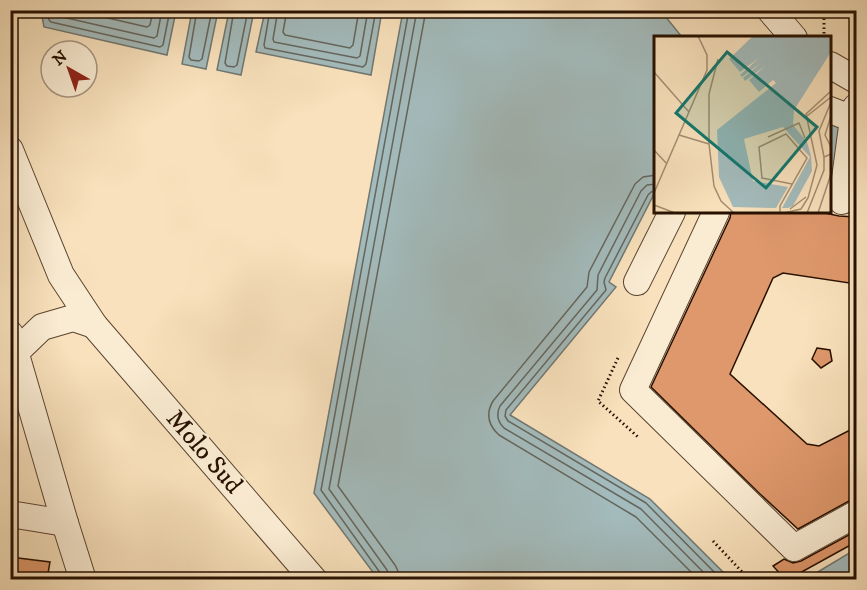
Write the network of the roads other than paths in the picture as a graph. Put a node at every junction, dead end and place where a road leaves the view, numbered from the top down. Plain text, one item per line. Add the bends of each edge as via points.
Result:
1 (770, 10) edge
2 (792, 36) edge
3 (831, 66) edge
4 (856, 80) edge
5 (848, 115) edge
6 (10, 150) edge
7 (843, 197) edge
8 (672, 213) edge
9 (716, 213) edge
10 (637, 282) dead end
11 (94, 325) junction
12 (13, 344) edge
13 (10, 514) edge
14 (856, 514) edge
15 (65, 523) junction
16 (83, 579) edge
17 (314, 579) edge

1 - 2 street
3 - 4 street
5 - 7 street
6 - 11 street, Molo Sud via 61,275
8 - 10 street
9 - 14 street via 633,390 794,548
11 - 12 street via 74,318 42,327
11 - 17 street, Molo Sud
12 - 15 street
13 - 15 street
15 - 16 street

